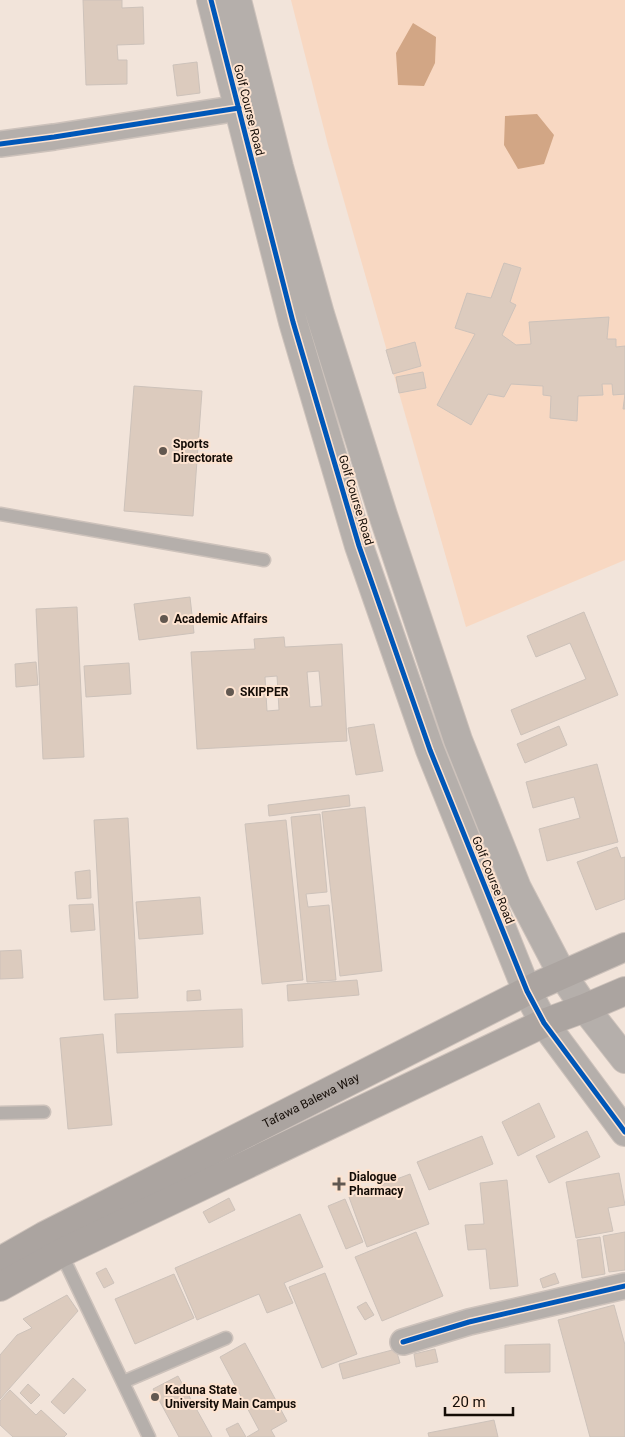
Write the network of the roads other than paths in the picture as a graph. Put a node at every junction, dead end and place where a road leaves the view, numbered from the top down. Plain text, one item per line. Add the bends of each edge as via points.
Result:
1 (211, 0) edge
2 (237, 0) edge
3 (239, 108) junction
4 (0, 144) edge
5 (320, 314) junction
6 (294, 322) junction
7 (0, 514) edge
8 (264, 560) dead end
9 (625, 947) edge
10 (562, 974) junction
11 (527, 991) junction
12 (625, 991) edge
13 (585, 1008) junction
14 (544, 1022) junction
15 (625, 1059) edge
16 (44, 1112) dead end
17 (0, 1113) edge
18 (625, 1132) edge
19 (61, 1253) junction
20 (0, 1261) edge
21 (0, 1286) edge
22 (625, 1286) edge
23 (226, 1338) dead end
24 (403, 1342) dead end
25 (123, 1382) junction
26 (149, 1437) edge

1 - 3 street, Golf Course Road
2 - 5 street, Golf Course Road
3 - 4 street
3 - 6 street, Golf Course Road
5 - 6 street
5 - 10 street, Golf Course Road via 458,740 517,888
6 - 11 street, Golf Course Road via 359,546 430,750
7 - 8 lane
9 - 10 main road, Tafawa Balewa Way
10 - 11 main road, Tafawa Balewa Way
10 - 13 street, Golf Course Road
11 - 14 street, Golf Course Road
11 - 20 main road, Tafawa Balewa Way
12 - 13 main road
13 - 14 main road
13 - 15 street, Golf Course Road
14 - 18 street, Golf Course Road
14 - 19 main road
16 - 17 lane
19 - 21 main road
19 - 25 lane
22 - 24 street via 469,1322
23 - 25 lane
25 - 26 lane

